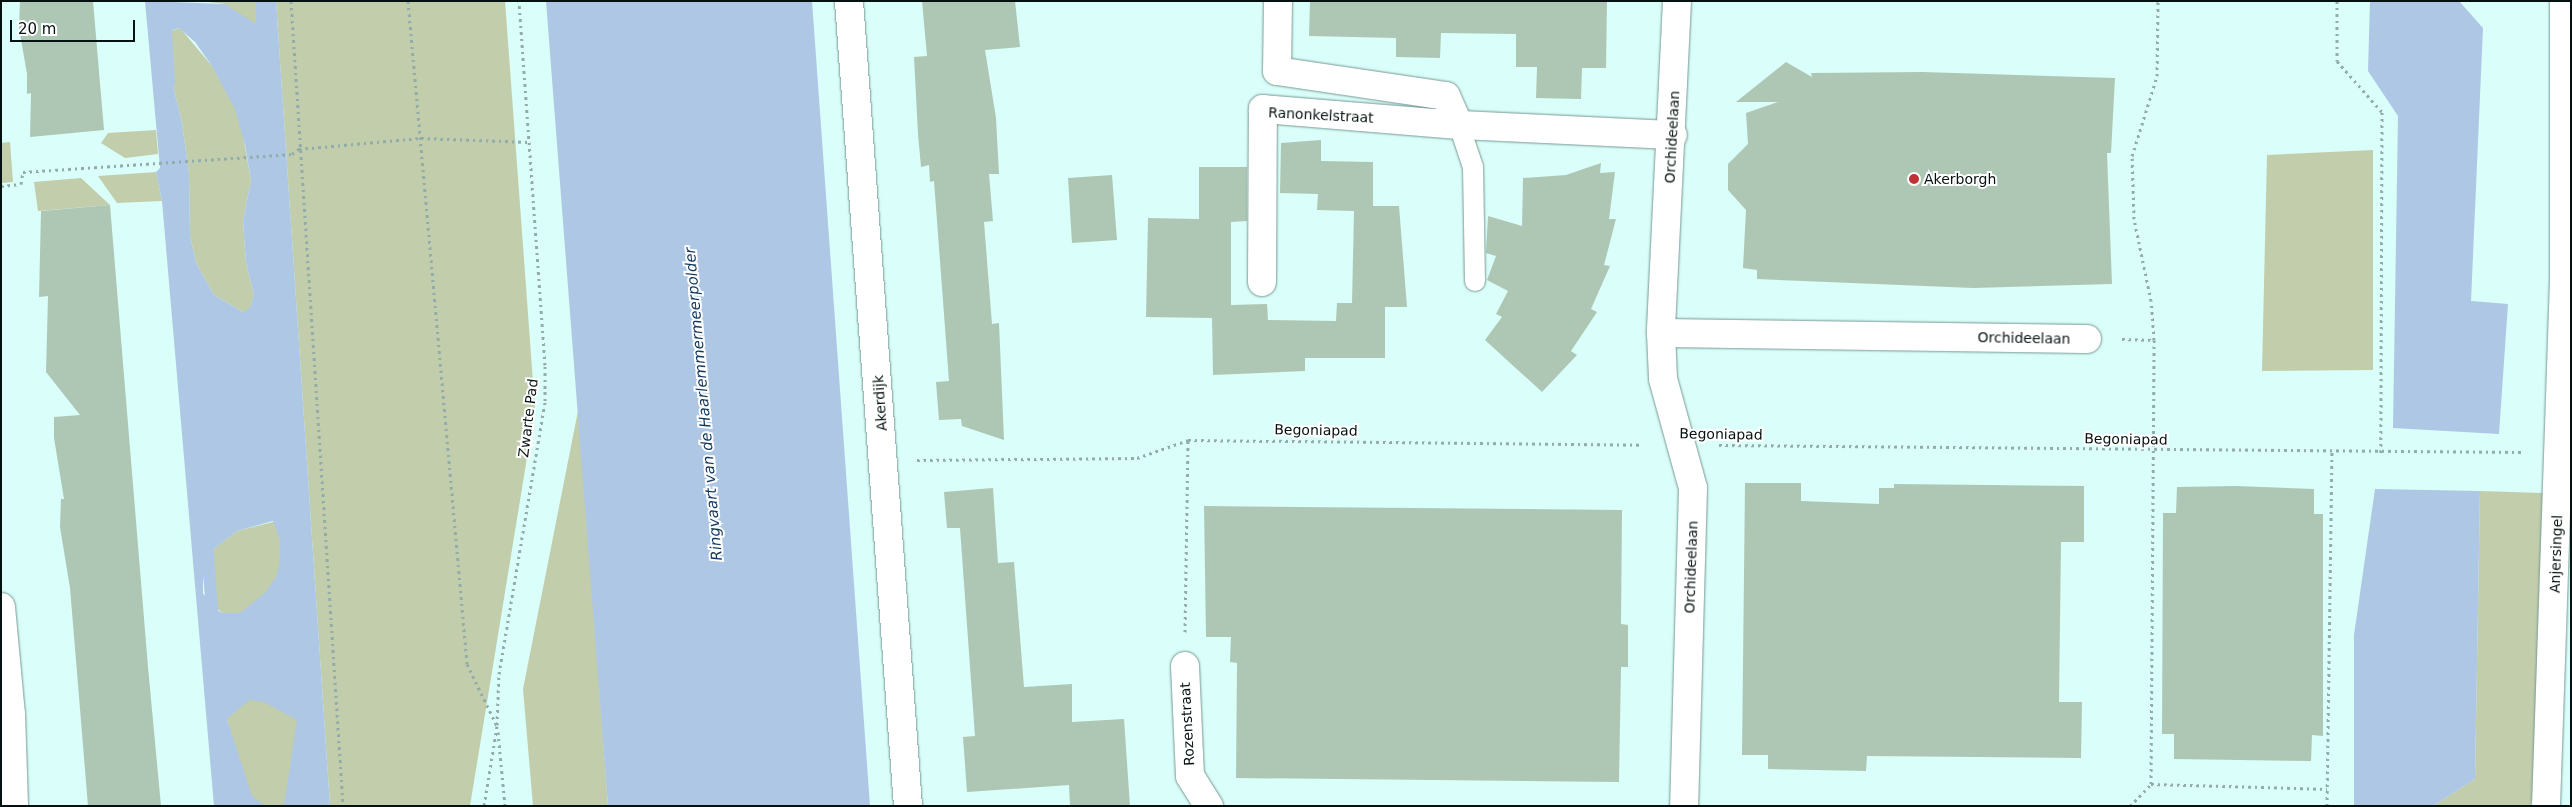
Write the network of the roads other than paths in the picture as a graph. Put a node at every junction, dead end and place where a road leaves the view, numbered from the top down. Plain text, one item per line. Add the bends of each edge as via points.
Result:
1 (849, 1) edge
2 (1278, 1) edge
3 (1677, 1) edge
4 (2564, 1) edge
5 (1459, 125) junction
6 (1673, 135) junction
7 (1475, 281) dead end
8 (1262, 282) dead end
9 (2567, 282) edge
10 (1661, 333) junction
11 (2087, 338) dead end
12 (1, 607) edge
13 (1185, 666) road end
14 (6, 714) edge
15 (14, 806) edge
16 (908, 806) edge
17 (1209, 806) edge
18 (1684, 806) edge
19 (2546, 806) edge

1 - 16 street, Akerdijk
2 - 5 street via 1277,71 1446,96
3 - 6 street, Orchideelaan
4 - 9 street, Anjersingel
5 - 6 street, Ranonkelstraat
5 - 7 lane via 1474,166
5 - 8 street, Ranonkelstraat via 1263,109
6 - 10 street, Orchideelaan
9 - 19 street, Anjersingel
10 - 11 street, Orchideelaan
10 - 18 street, Orchideelaan via 1663,379 1693,488
12 - 14 street
13 - 17 street, Rozenstraat via 1190,776
14 - 15 street

